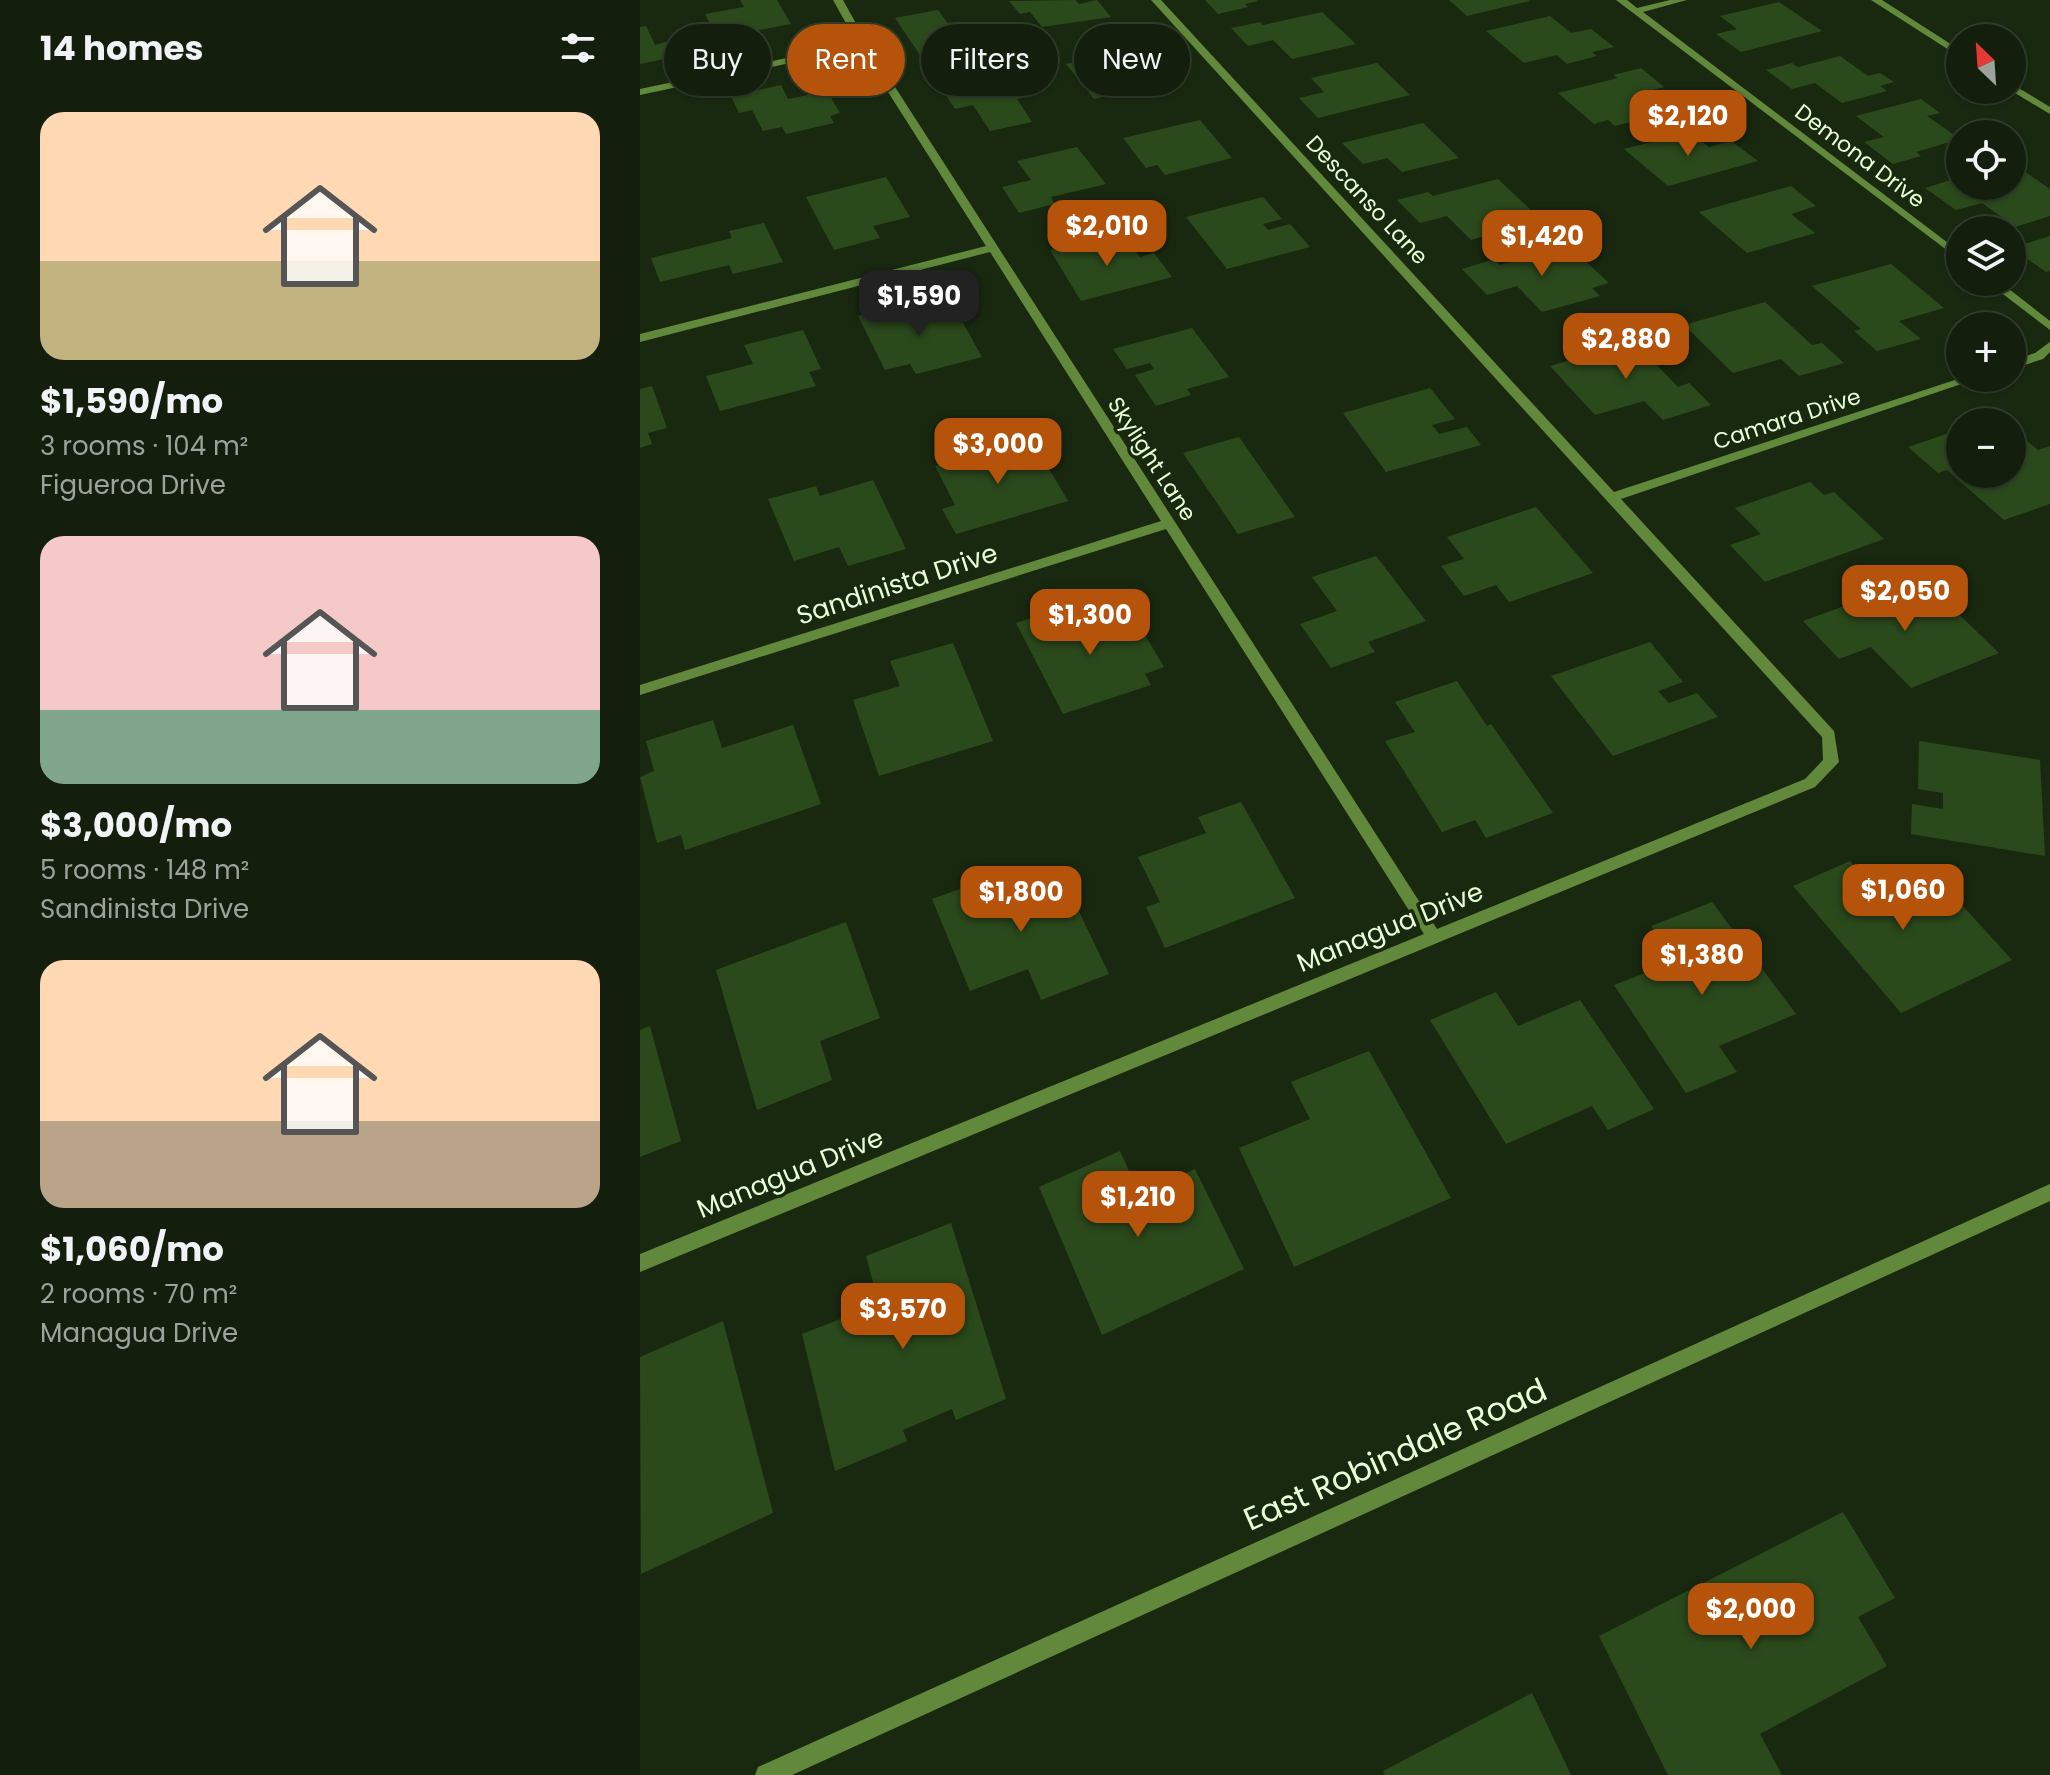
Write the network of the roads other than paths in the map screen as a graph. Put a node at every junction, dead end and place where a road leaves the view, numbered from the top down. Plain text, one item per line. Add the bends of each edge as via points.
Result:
1 (838, 0) edge
2 (1156, 0) edge
3 (1621, 0) edge
4 (1682, 0) edge
5 (1876, 0) edge
6 (1635, 11) junction
7 (851, 24) edge
8 (1946, 45) edge
9 (787, 61) edge
10 (640, 92) edge
11 (896, 96) edge
12 (2026, 96) edge
13 (2050, 111) edge
14 (1946, 246) edge
15 (993, 248) junction
16 (2011, 296) edge
17 (2050, 327) edge
18 (640, 338) edge
19 (2050, 346) edge
20 (2026, 360) edge
21 (1946, 387) edge
22 (1614, 497) junction
23 (1169, 523) junction
24 (640, 690) edge
25 (1434, 937) junction
26 (2040, 1196) edge
27 (640, 1263) edge
28 (766, 1775) edge

1 - 7 street, Skylight Lane
2 - 22 street, Descanso Lane
3 - 6 street, Demona Drive
4 - 6 street
5 - 8 street
6 - 14 street, Demona Drive
9 - 10 street
11 - 15 street, Skylight Lane
12 - 13 street
15 - 18 street
15 - 23 street, Skylight Lane
16 - 17 street
19 - 20 street
21 - 22 street, Camara Drive
22 - 25 street, Managua Drive via 1829,735 1831,762 1810,783
23 - 24 street, Sandinista Drive
23 - 25 street, Skylight Lane
25 - 27 street, Managua Drive
26 - 28 street, East Robindale Road

